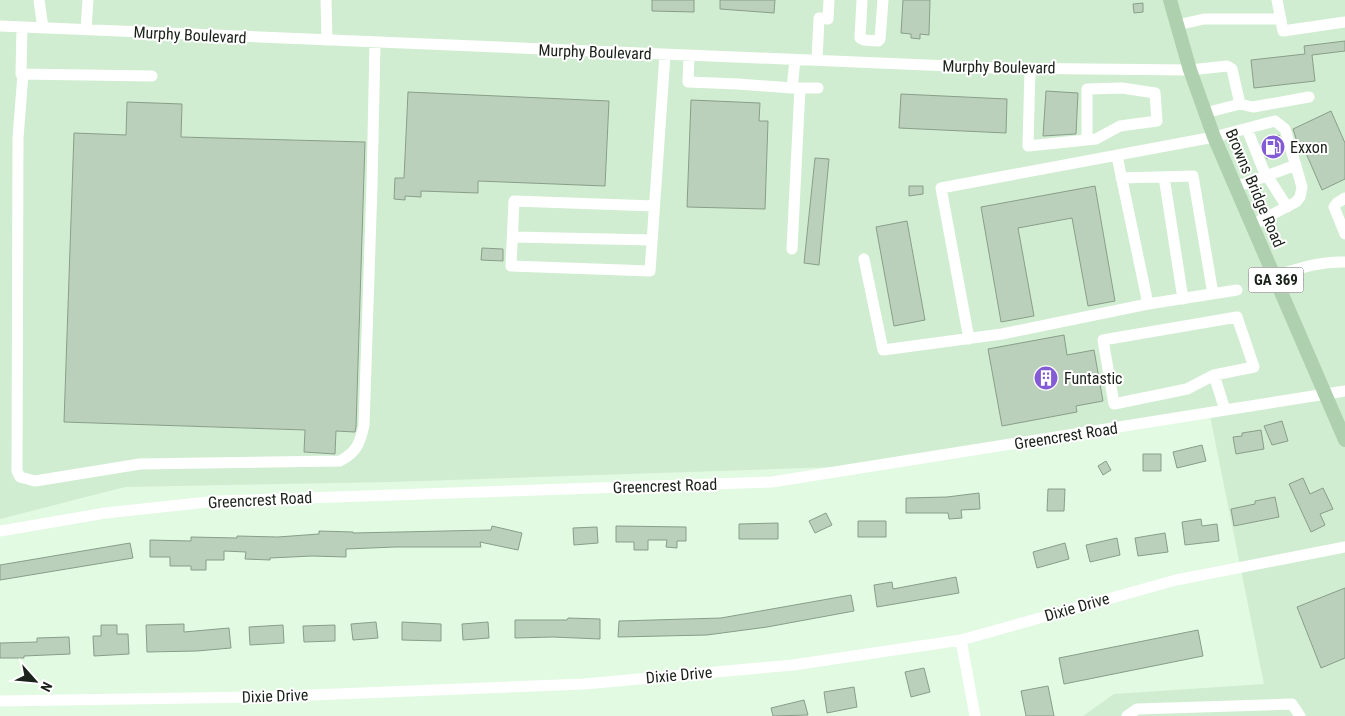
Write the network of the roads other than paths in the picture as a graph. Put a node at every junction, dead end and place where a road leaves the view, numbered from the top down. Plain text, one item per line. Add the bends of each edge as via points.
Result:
1 (39, 0) edge
2 (88, 0) edge
3 (326, 0) edge
4 (829, 0) edge
5 (862, 0) edge
6 (883, 0) edge
7 (1170, 0) edge
8 (1277, 0) edge
9 (1281, 19) junction
10 (1345, 22) edge
11 (1177, 25) junction
12 (0, 26) edge
13 (22, 27) junction
14 (43, 28) junction
15 (86, 30) junction
16 (327, 40) junction
17 (870, 41) junction
18 (375, 42) junction
19 (665, 54) junction
20 (689, 56) junction
21 (795, 60) junction
22 (817, 60) junction
23 (870, 62) junction
24 (1030, 68) junction
25 (1122, 69) junction
26 (1190, 70) junction
27 (22, 74) junction
28 (152, 76) dead end
29 (796, 88) junction
30 (818, 88) dead end
31 (1122, 88) junction
32 (1309, 97) dead end
33 (1240, 104) junction
34 (1205, 113) junction
35 (1246, 129) junction
36 (1214, 137) junction
37 (1087, 140) junction
38 (1117, 156) junction
39 (1296, 165) junction
40 (1267, 175) junction
41 (1164, 177) junction
42 (1121, 178) junction
43 (1236, 188) junction
44 (1345, 198) edge
45 (654, 206) junction
46 (1288, 207) junction
47 (1252, 224) junction
48 (1345, 234) edge
49 (513, 237) junction
50 (652, 240) junction
51 (792, 249) dead end
52 (864, 259) dead end
53 (1345, 262) edge
54 (1274, 276) junction
55 (1237, 290) dead end
56 (1213, 294) junction
57 (1183, 299) junction
58 (1148, 304) junction
59 (968, 339) junction
60 (1214, 375) junction
61 (1345, 391) edge
62 (1325, 394) junction
63 (1225, 410) junction
64 (1345, 440) edge
65 (0, 532) edge
66 (1345, 547) edge
67 (961, 640) junction
68 (0, 701) edge
69 (974, 716) edge
70 (1127, 716) edge
71 (1300, 716) edge

1 - 14 street
2 - 15 street
3 - 16 street
4 - 22 street via 828,19 819,18
5 - 17 street via 860,38
6 - 17 street via 880,40
7 - 11 main road, Browns Bridge Road / GA 369
8 - 9 street
9 - 10 street via 1283,31
9 - 11 street via 1204,19
11 - 26 main road, Browns Bridge Road / GA 369
12 - 13 street, Murphy Boulevard
13 - 14 street, Murphy Boulevard
13 - 27 street
14 - 15 street, Murphy Boulevard
15 - 16 street, Murphy Boulevard
16 - 18 street, Murphy Boulevard
17 - 23 street
18 - 19 street, Murphy Boulevard
18 - 27 street via 364,425 356,450 340,461 140,464 34,481 20,478 16,471 18,138
19 - 20 street, Murphy Boulevard
19 - 45 street
20 - 21 street, Murphy Boulevard
20 - 29 street via 688,82
21 - 22 street, Murphy Boulevard
21 - 29 street
22 - 23 street, Murphy Boulevard
23 - 24 street, Murphy Boulevard
24 - 25 street, Murphy Boulevard
24 - 37 street via 1028,146
25 - 26 street, Murphy Boulevard
25 - 31 street
26 - 33 street, Murphy Boulevard via 1227,66 1232,70
26 - 34 main road, Browns Bridge Road / GA 369
27 - 28 street
29 - 30 street
29 - 51 street
31 - 37 street via 1087,89
31 - 37 street via 1155,93 1157,121 1120,126 1096,139
32 - 33 street via 1253,107
33 - 34 street
34 - 36 main road, Browns Bridge Road / GA 369
35 - 36 street
35 - 39 street via 1275,122 1280,124
35 - 40 street
36 - 38 street
36 - 43 main road, Browns Bridge Road / GA 369
38 - 42 street
38 - 59 street via 941,188
39 - 40 street
39 - 46 street via 1302,187 1296,202
40 - 43 street
40 - 46 street
41 - 42 street
41 - 56 street via 1193,176
41 - 57 street
42 - 58 street
43 - 47 main road, Browns Bridge Road / GA 369
44 - 48 street via 1334,207
45 - 49 street via 514,201
45 - 50 street
46 - 47 street
47 - 54 main road, Browns Bridge Road / GA 369
49 - 50 street
49 - 50 street via 511,266 650,271
52 - 59 street via 883,350
53 - 54 street via 1308,266
54 - 62 main road, Browns Bridge Road / GA 369
55 - 56 street
56 - 57 street
57 - 58 street
58 - 59 street
60 - 60 street via 1254,367 1237,317 1103,340 1114,404 1187,389
60 - 63 street
61 - 62 street, Greencrest Road
62 - 63 street, Greencrest Road
62 - 64 main road, Browns Bridge Road / GA 369
63 - 65 street, Greencrest Road via 772,482 218,502 105,513
66 - 67 street, Dixie Drive via 1176,580
67 - 68 street, Dixie Drive via 793,665 584,684 263,697
67 - 69 street
70 - 71 street via 1137,709 1292,704

